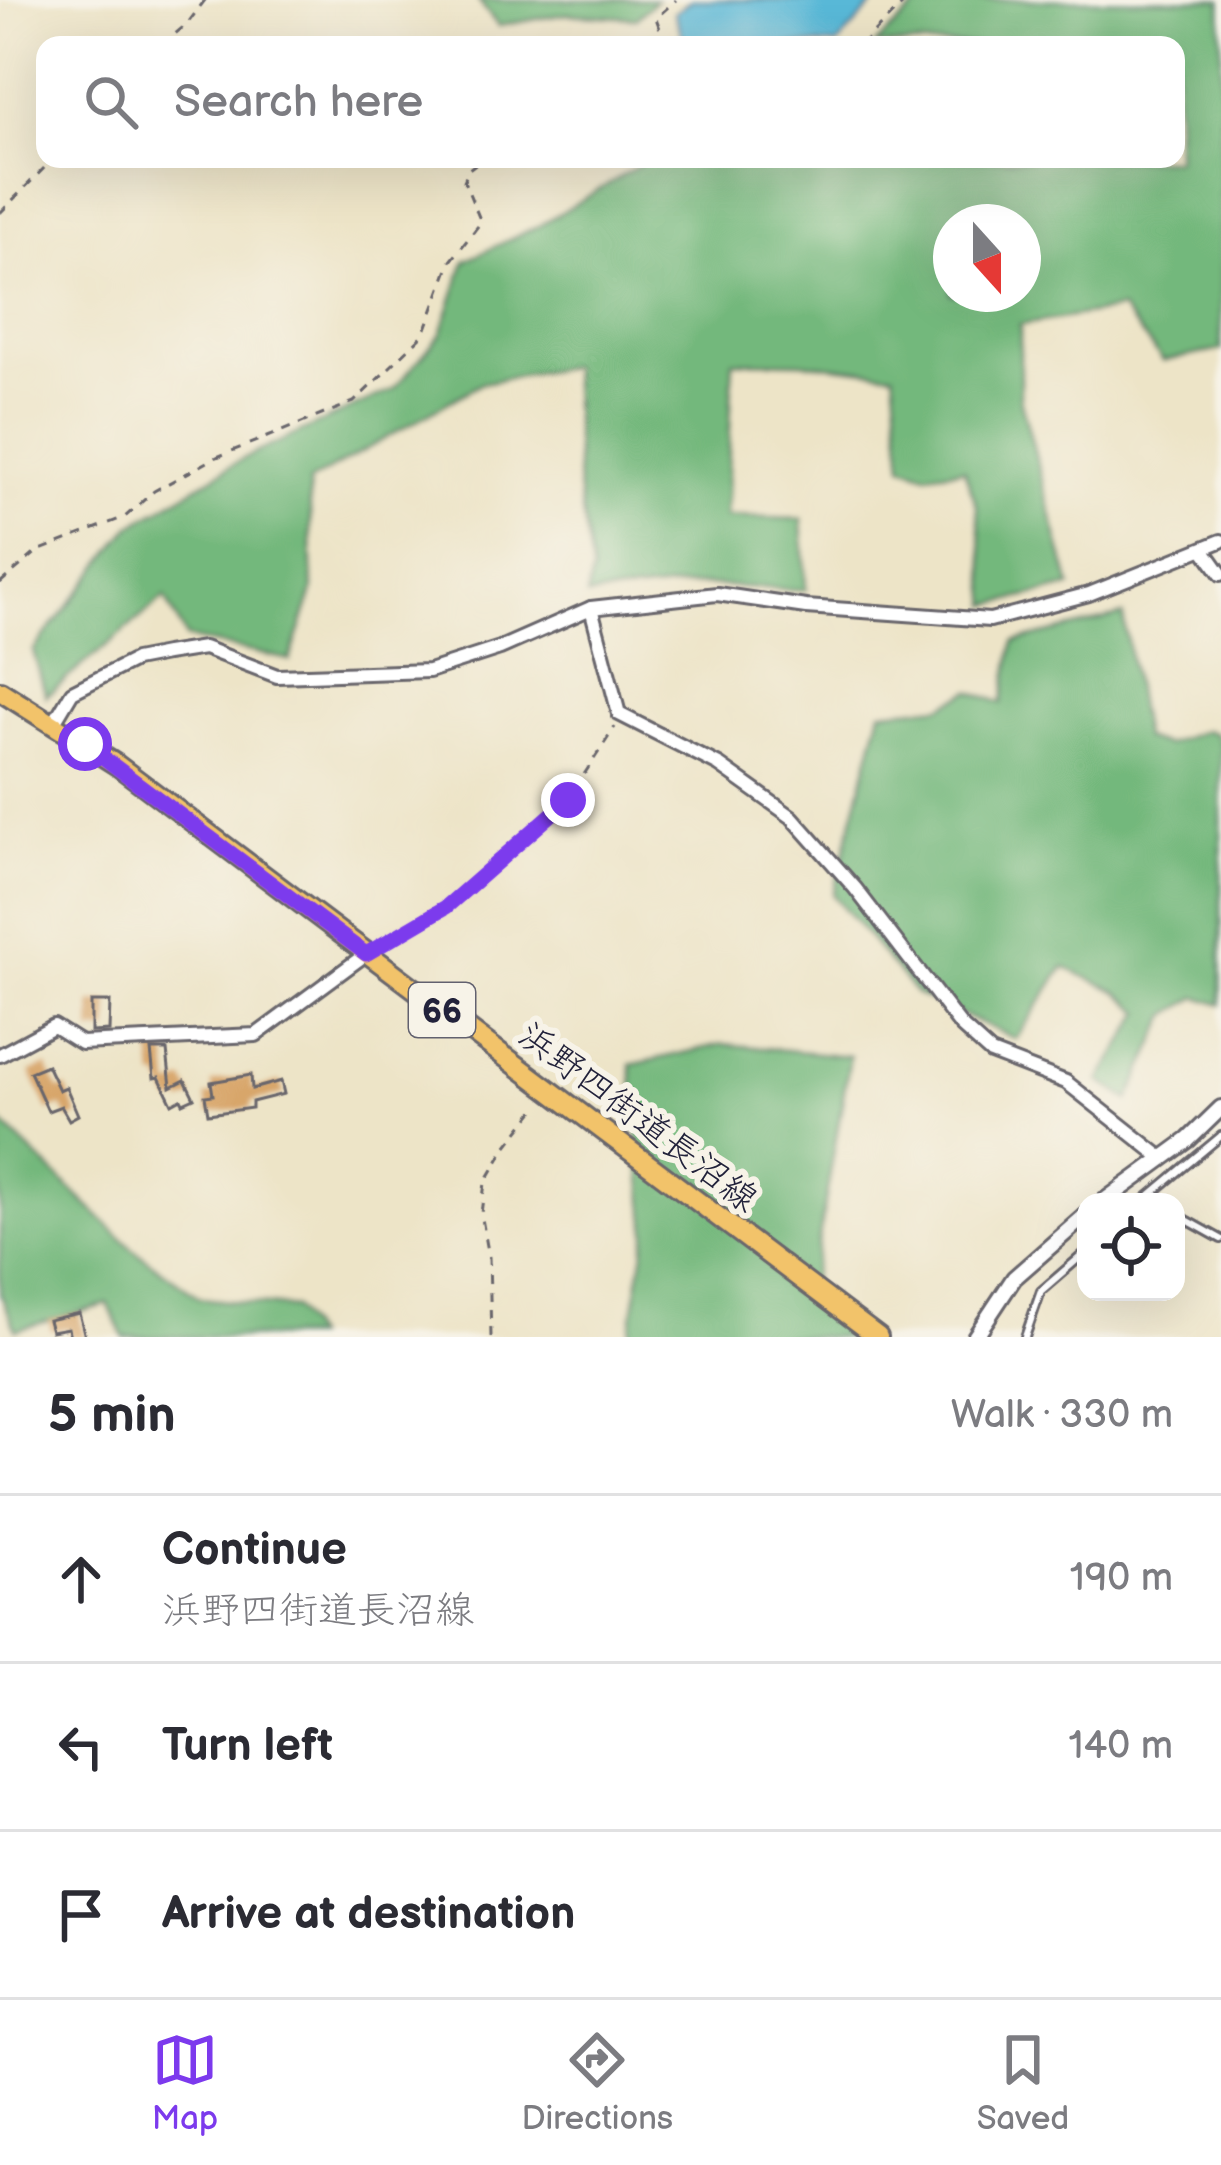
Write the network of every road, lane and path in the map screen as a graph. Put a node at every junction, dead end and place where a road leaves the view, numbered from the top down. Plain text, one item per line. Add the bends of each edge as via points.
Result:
1 (205, 0) edge
2 (676, 0) edge
3 (908, 0) edge
4 (173, 36) edge
5 (663, 36) edge
6 (870, 36) edge
7 (44, 168) edge
8 (470, 168) edge
9 (0, 213) edge
10 (1221, 542) edge
11 (1204, 550) junction
12 (1221, 574) edge
13 (0, 583) edge
14 (591, 608) junction
15 (3, 698) edge
16 (619, 714) junction
17 (53, 724) junction
18 (366, 954) junction
19 (0, 1055) edge
20 (549, 1091) junction
21 (1221, 1108) edge
22 (1221, 1136) edge
23 (1161, 1157) junction
24 (1115, 1193) edge
25 (1156, 1193) edge
26 (1185, 1219) edge
27 (1077, 1223) edge
28 (1221, 1239) edge
29 (1077, 1260) edge
30 (490, 1337) edge
31 (878, 1337) edge
32 (975, 1337) edge
33 (1025, 1337) edge

1 - 4 path
2 - 5 path via 656,18
3 - 6 path
7 - 9 path
8 - 13 path via 464,181 481,222 452,261 424,334 354,403 217,458 124,517 38,551
10 - 11 street
11 - 12 street
11 - 14 street via 1089,594 990,620 717,594
14 - 16 street
14 - 17 street via 429,671 277,676 204,648 135,660 72,692
15 - 17 main road, 浜野四街道長沼線 / 66
16 - 18 path via 568,800 446,907
16 - 23 street via 719,765 792,817 961,1026 991,1053 1066,1082
17 - 18 main road, 浜野四街道長沼線 / 66
18 - 19 street via 256,1035 81,1043 54,1026
18 - 20 main road, 浜野四街道長沼線 / 66
20 - 30 path via 485,1183
20 - 31 main road, 浜野四街道長沼線 / 66
21 - 23 street
22 - 25 lane
23 - 24 street
26 - 28 lane
27 - 32 street via 1014,1278
29 - 33 lane via 1041,1291

